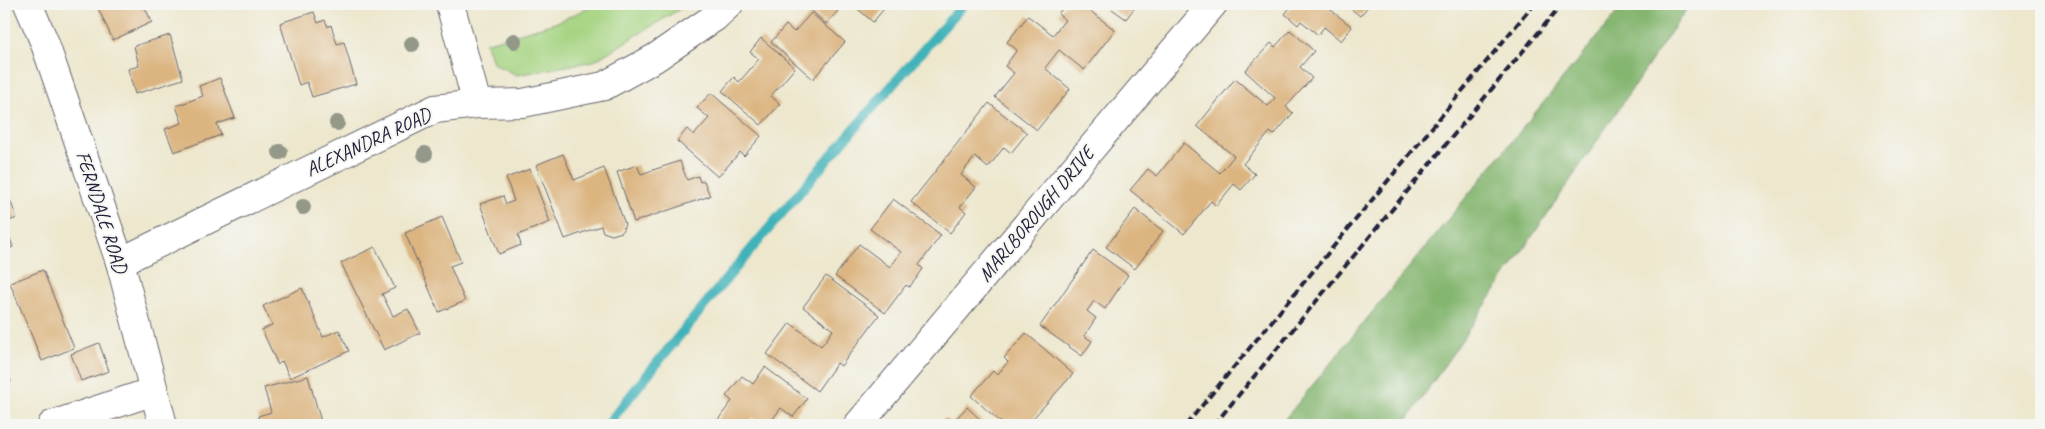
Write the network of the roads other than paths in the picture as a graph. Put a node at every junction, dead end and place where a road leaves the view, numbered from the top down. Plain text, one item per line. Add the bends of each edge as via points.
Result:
1 (28, 4) edge
2 (450, 4) edge
3 (729, 4) edge
4 (1213, 4) edge
5 (477, 104) junction
6 (120, 262) junction
7 (154, 391) junction
8 (52, 425) edge
9 (163, 425) edge
10 (858, 425) edge

1 - 6 street, FERNDALE ROAD via 44,40
2 - 5 street
3 - 5 street, ALEXANDRA ROAD via 655,58 604,86 523,103
4 - 10 street, MARLBOROUGH DRIVE
5 - 6 street, ALEXANDRA ROAD via 435,109
6 - 7 street, FERNDALE ROAD
7 - 8 street
7 - 9 street, FERNDALE ROAD

